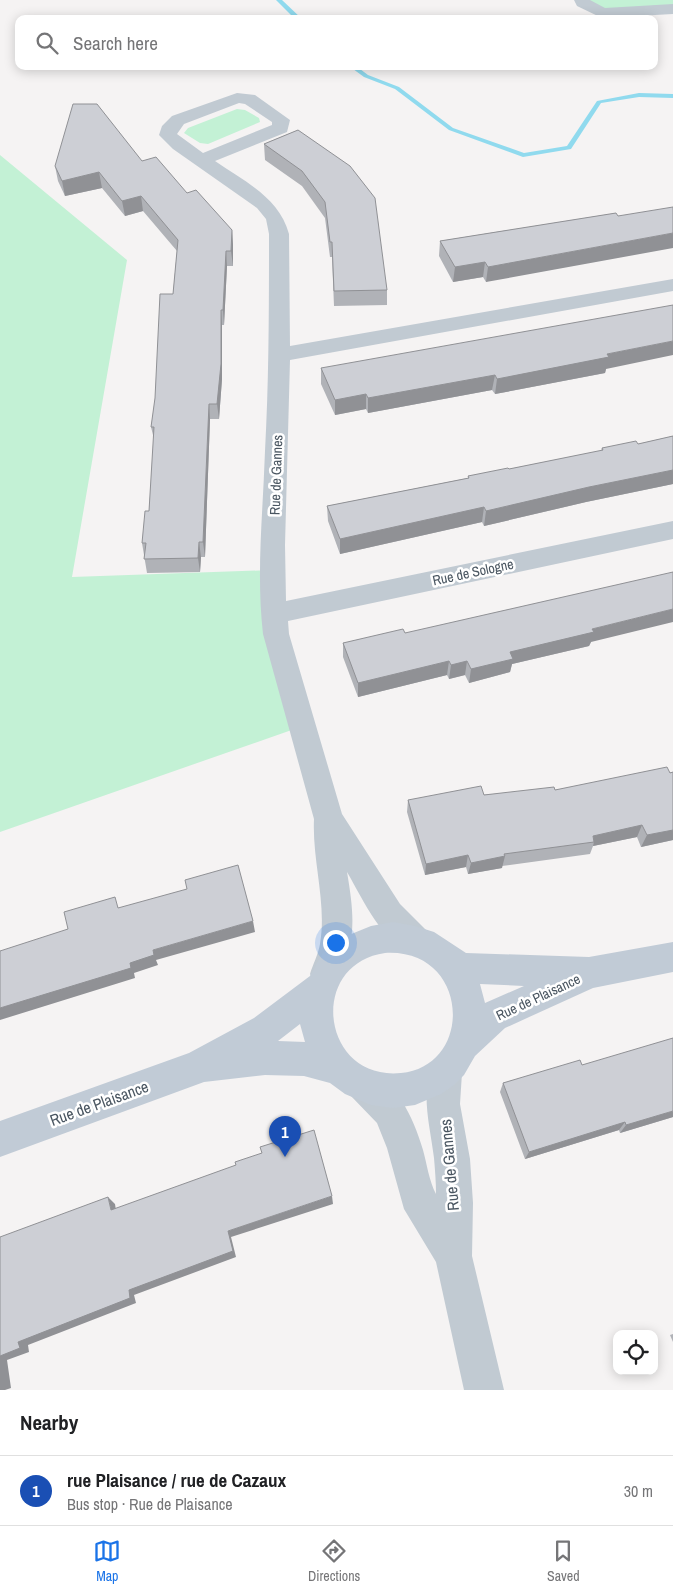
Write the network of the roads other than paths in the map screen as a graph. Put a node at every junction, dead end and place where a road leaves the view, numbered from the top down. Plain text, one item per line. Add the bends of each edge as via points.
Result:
1 (582, 0) edge
2 (673, 9) edge
3 (202, 160) junction
4 (673, 285) edge
5 (281, 355) junction
6 (673, 530) edge
7 (273, 614) junction
8 (328, 819) junction
9 (415, 941) junction
10 (673, 957) edge
11 (448, 962) junction
12 (589, 973) junction
13 (322, 981) junction
14 (466, 1043) junction
15 (198, 1067) junction
16 (445, 1073) junction
17 (351, 1076) junction
18 (0, 1139) edge
19 (453, 1256) junction
20 (484, 1390) edge

1 - 2 street via 582,3 602,12
3 - 3 street, Rue de Gannes via 281,128 282,120 249,99 237,98 178,120 171,126 168,136
3 - 5 street, Rue de Gannes via 264,204 275,218 279,234
4 - 5 street
5 - 7 street, Rue de Gannes
6 - 7 street, Rue de Sologne
7 - 8 street, Rue de Gannes
8 - 9 street, Rue de Gannes via 389,914
8 - 13 street, Rue de Gannes via 326,840 336,908 336,945
9 - 11 street via 433,949
9 - 13 street via 390,937 364,942 342,955
10 - 12 street, Rue de Plaisance
11 - 12 street, Rue de Plaisance via 466,968
11 - 14 street via 462,979 469,999 471,1021
12 - 14 street, Rue de Plaisance via 493,1016
13 - 15 street, Rue de Plaisance via 266,1030
13 - 17 street via 315,1009 318,1030 326,1051
14 - 16 street
15 - 17 street, Rue de Plaisance via 265,1058 304,1059
15 - 18 street, Rue de Plaisance
16 - 17 street via 426,1084 405,1090 383,1090
16 - 19 street, Rue de Gannes via 443,1104 455,1203
17 - 19 street, Rue de Gannes via 390,1111 405,1148 417,1196
19 - 20 street, Rue de Gannes

